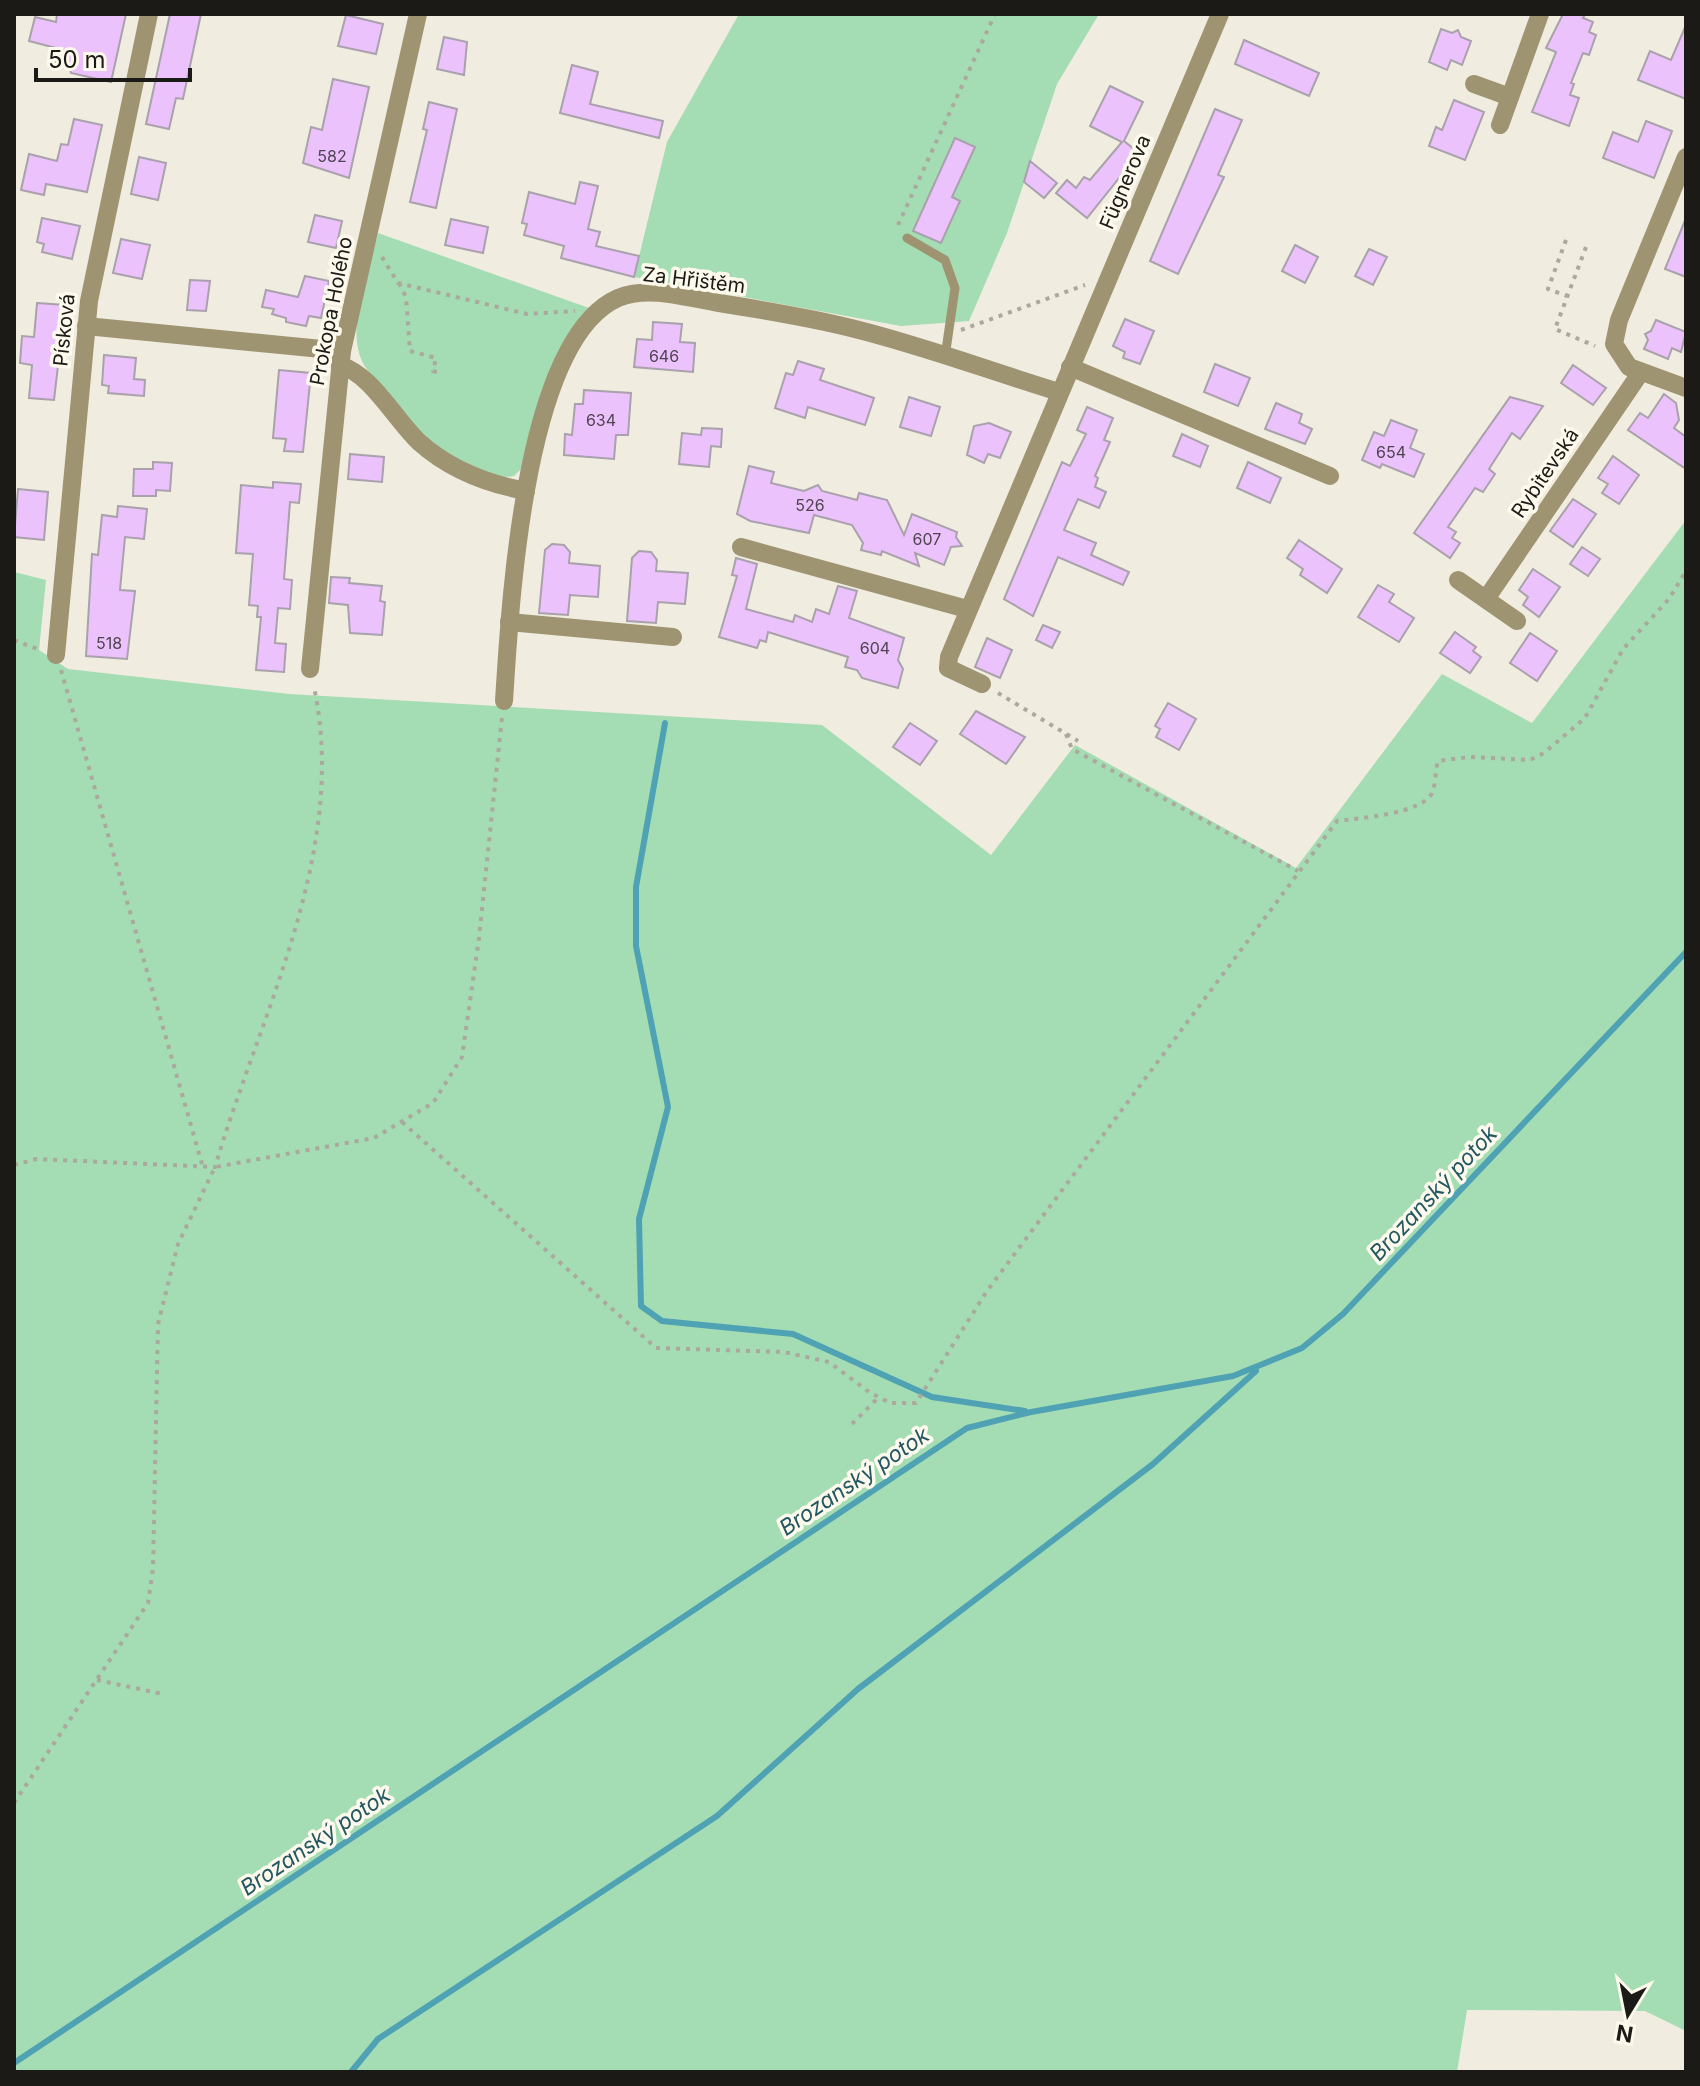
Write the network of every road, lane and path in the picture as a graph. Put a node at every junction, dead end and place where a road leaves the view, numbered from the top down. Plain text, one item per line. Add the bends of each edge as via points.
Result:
1 (149, 14) edge
2 (418, 14) edge
3 (995, 14) edge
4 (1540, 14) edge
5 (1214, 16) edge
6 (1474, 84) dead end
7 (1510, 97) junction
8 (1500, 125) dead end
9 (1684, 165) edge
10 (898, 225) dead end
11 (907, 238) dead end
12 (1566, 240) dead end
13 (367, 242) junction
14 (1586, 247) dead end
15 (1107, 281) junction
16 (398, 283) junction
17 (1567, 296) junction
18 (597, 313) junction
19 (86, 326) junction
20 (951, 333) junction
21 (1617, 353) junction
22 (945, 357) junction
23 (341, 358) junction
24 (1070, 367) junction
25 (437, 372) dead end
26 (1641, 372) junction
27 (1686, 388) edge
28 (1059, 392) junction
29 (1330, 476) dead end
30 (526, 491) junction
31 (741, 547) dead end
32 (1686, 571) edge
33 (1458, 580) dead end
34 (1486, 599) junction
35 (967, 609) junction
36 (1517, 621) dead end
37 (509, 622) junction
38 (673, 637) dead end
39 (56, 655) joint
40 (310, 669) joint
41 (982, 684) dead end
42 (1003, 696) dead end
43 (504, 701) joint
44 (1066, 734) junction
45 (1078, 741) dead end
46 (1298, 871) junction
47 (402, 1122) junction
48 (202, 1164) junction
49 (14, 1165) edge
50 (215, 1167) junction
51 (879, 1397) junction
52 (852, 1424) dead end
53 (97, 1680) junction
54 (163, 1694) dead end
55 (14, 1803) edge

1 - 19 street, Písková via 97,248
2 - 13 street, Prokopa Holého
3 - 10 path
4 - 7 street
5 - 15 street, Fügnerova
6 - 7 street
7 - 8 street
9 - 21 street via 1615,330
11 - 20 lane via 945,260 955,288
12 - 17 path via 1548,289
13 - 16 path via 375,245
13 - 23 street, Prokopa Holého
14 - 17 path
15 - 20 path
15 - 24 street, Fügnerova
16 - 18 path via 527,314
16 - 25 path via 406,297 410,351 436,358
17 - 21 path via 1555,329
18 - 22 street, Za Hřištěm via 618,298 657,293 826,323
18 - 30 street, Za Hřištěm via 553,382
19 - 23 street
19 - 39 street, Písková
20 - 22 lane
21 - 26 street
22 - 28 street, Za Hřištěm
23 - 30 street via 434,454 489,483
23 - 40 street, Prokopa Holého
24 - 28 street, Fügnerova
24 - 29 street
26 - 27 street
26 - 34 street, Rybitevská
28 - 35 street, Fügnerova
30 - 37 street, Za Hřištěm
31 - 35 street
32 - 46 path via 1669,599 1623,649 1585,718 1544,753 1530,760 1438,761 1433,792 1424,803 1337,821
33 - 34 street
34 - 36 street
35 - 41 street, Fügnerova via 948,668
37 - 38 street
37 - 43 street, Za Hřištěm
39 - 48 path
40 - 50 path via 323,751 304,896
42 - 44 path
43 - 47 path via 462,1057 433,1103
44 - 45 path
44 - 46 path via 1072,749
46 - 51 path via 987,1291 916,1403 890,1403
47 - 50 path via 374,1138
47 - 51 path via 656,1348 784,1352 814,1358 829,1362
48 - 49 path via 36,1159
48 - 50 path
50 - 53 path via 178,1244 158,1324 148,1603
51 - 52 path
53 - 54 path
53 - 55 path

